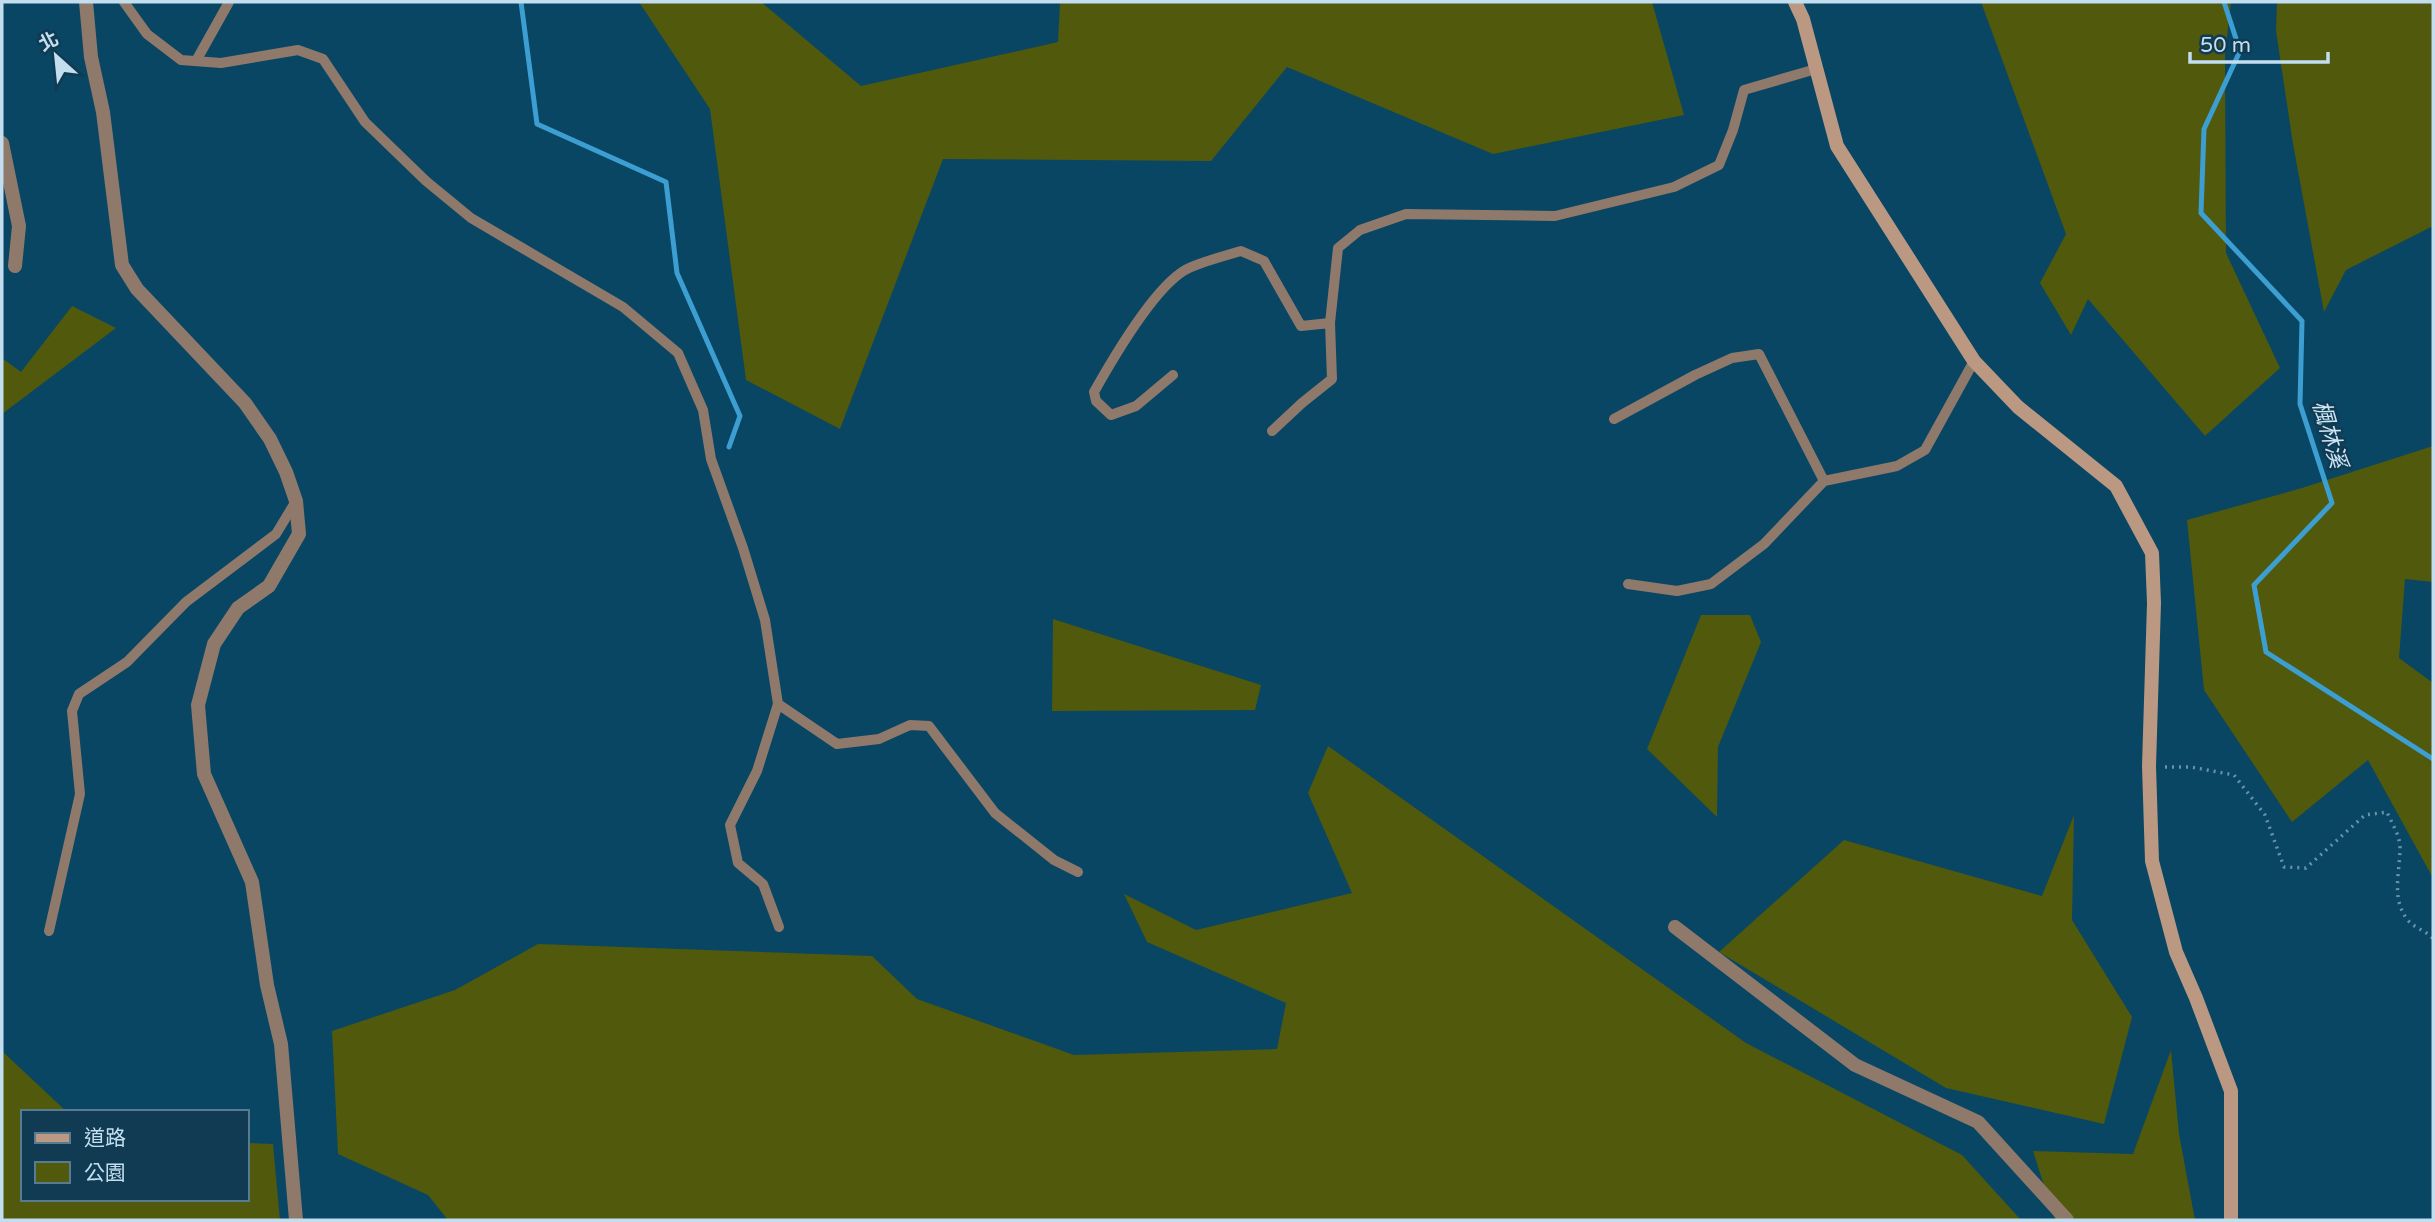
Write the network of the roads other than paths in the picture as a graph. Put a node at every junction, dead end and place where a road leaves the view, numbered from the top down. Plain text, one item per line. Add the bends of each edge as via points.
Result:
1 (86, 2) edge
2 (124, 2) edge
3 (229, 2) edge
4 (1795, 2) edge
5 (196, 61) junction
6 (1816, 69) junction
7 (2, 143) edge
8 (15, 266) dead end
9 (1330, 323) junction
10 (1974, 361) junction
11 (1173, 375) dead end
12 (1614, 419) dead end
13 (1272, 431) dead end
14 (1824, 481) junction
15 (296, 501) junction
16 (1628, 584) dead end
17 (778, 704) junction
18 (1078, 872) dead end
19 (779, 927) dead end
20 (1675, 927) dead end
21 (49, 931) dead end
22 (296, 1220) edge
23 (2067, 1220) edge
24 (2231, 1220) edge

1 - 15 street via 122,265 137,289 245,403 270,439
2 - 5 lane via 147,34 181,60
3 - 5 lane
4 - 6 street
5 - 17 lane via 221,63 298,50 323,59 365,122 426,181 471,218 623,307 678,353 703,410 711,459 765,621
6 - 9 lane via 1744,90 1719,165 1674,187 1555,216 1406,214 1360,230 1338,248
6 - 10 street via 1837,146
7 - 8 street via 19,226
9 - 11 lane via 1301,326 1264,261 1241,251 1230,254 1186,269 1152,300 1094,392 1096,401 1111,415 1136,406
9 - 13 lane via 1332,379
10 - 14 lane via 1926,450 1897,466
10 - 24 street via 2018,407 2116,486 2152,553 2152,861 2176,953 2231,1091
12 - 14 lane via 1732,358 1759,354
14 - 16 lane via 1764,544 1711,584 1676,591
15 - 21 lane via 276,534 186,602 127,662 79,694 72,711 80,794
15 - 22 street via 299,534 269,586 238,608 214,644 198,705 204,774 252,882 281,1044
17 - 18 lane via 836,744 879,739 910,725 929,726 995,813 1054,860
17 - 19 lane via 757,771 730,825 738,863 763,884
20 - 23 street via 1855,1065 1978,1122

